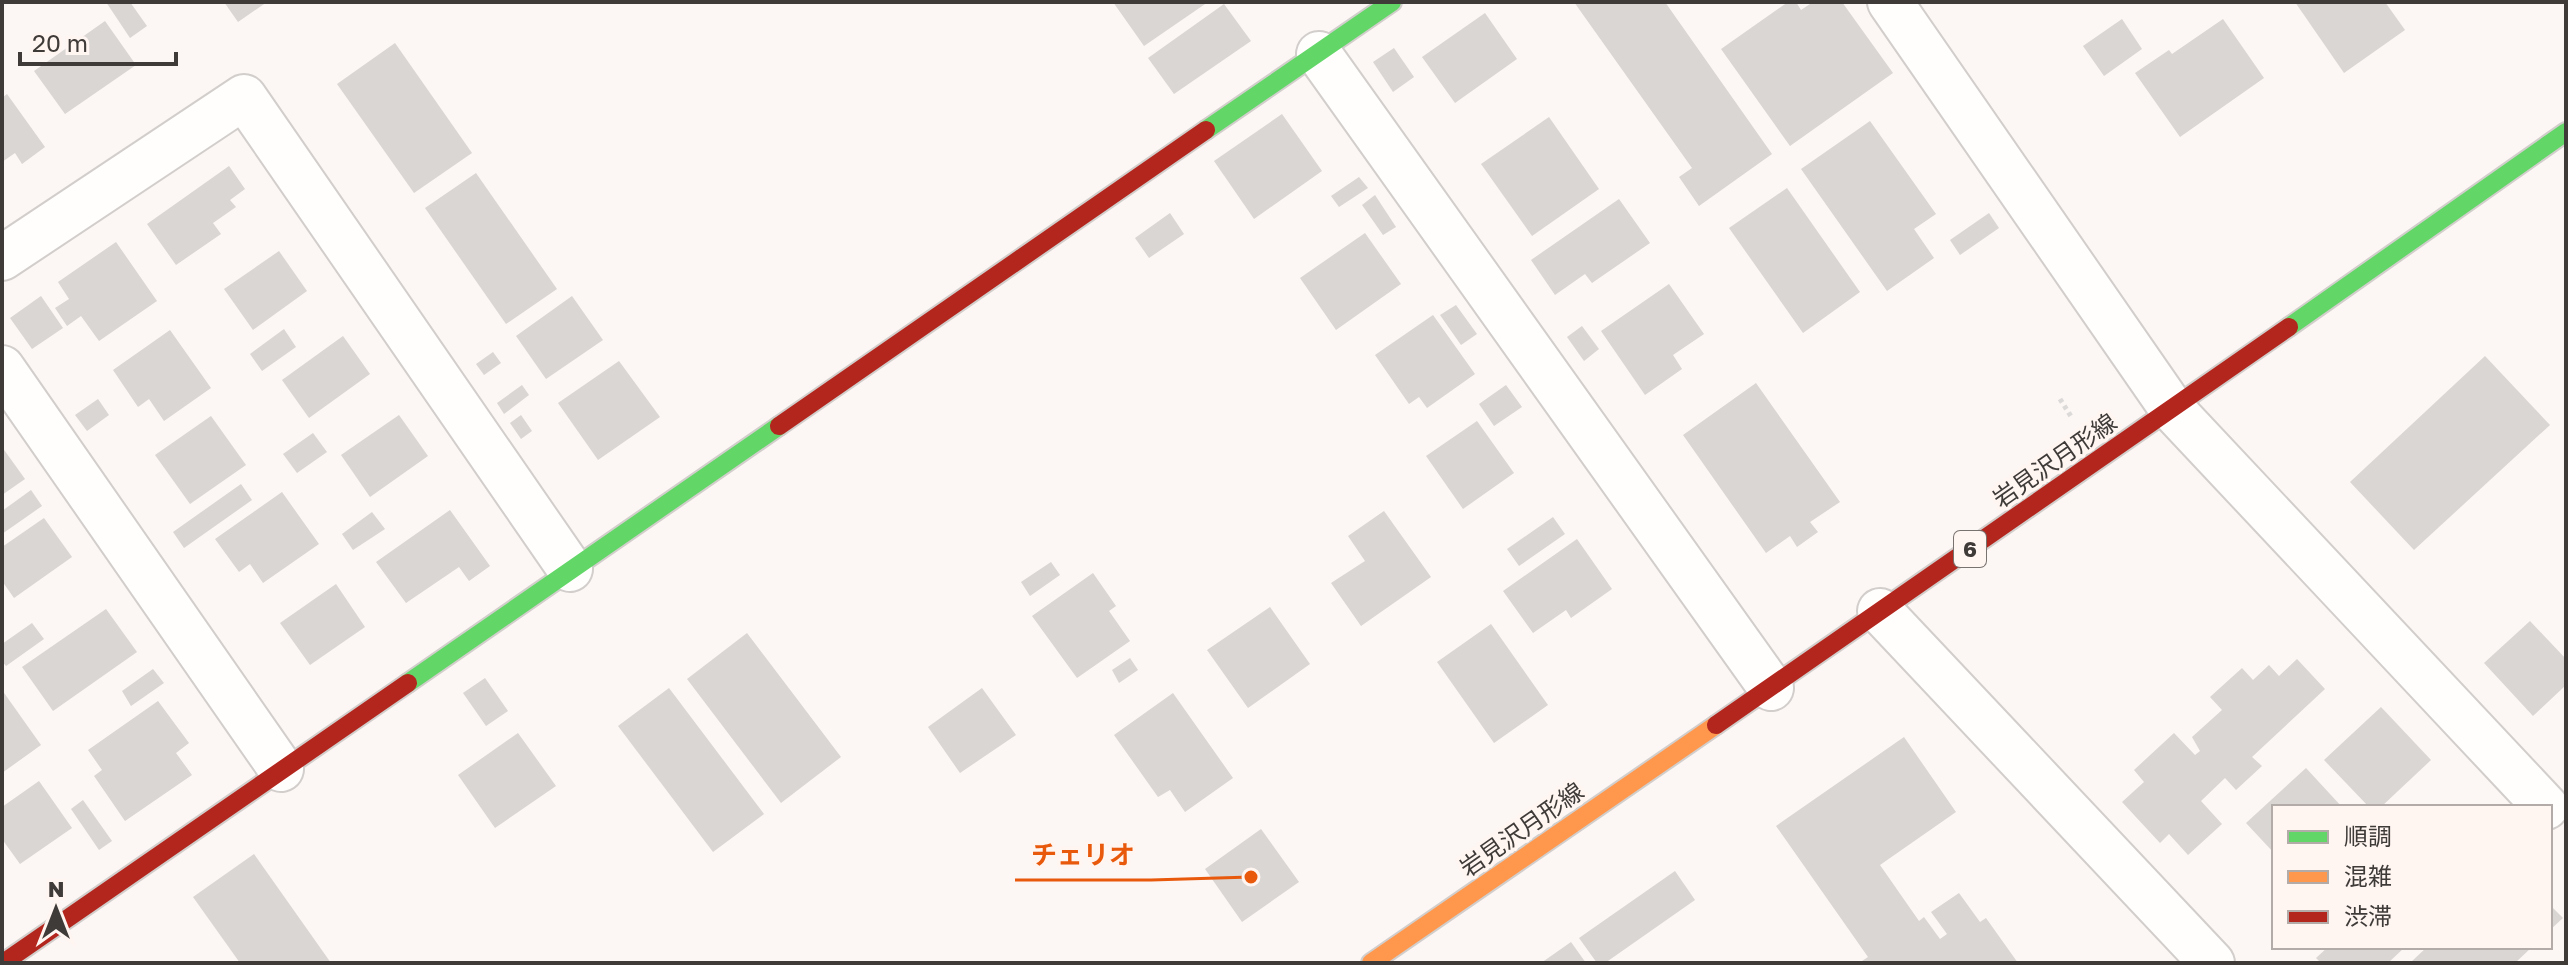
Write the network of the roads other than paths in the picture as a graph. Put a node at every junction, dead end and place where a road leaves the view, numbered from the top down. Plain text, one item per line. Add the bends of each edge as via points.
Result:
1 (1392, 2) edge
2 (1890, 2) edge
3 (1319, 54) junction
4 (2566, 132) edge
5 (2, 258) edge
6 (2, 368) edge
7 (2172, 409) junction
8 (570, 569) junction
9 (1880, 611) junction
10 (1771, 688) junction
11 (281, 769) junction
12 (2544, 805) edge
13 (2552, 813) edge
14 (2566, 828) edge
15 (3, 963) edge
16 (1371, 963) edge
17 (2212, 963) edge

1 - 3 street
2 - 7 street
3 - 8 street
3 - 10 street
4 - 7 street, 岩見沢月形線 / 6
5 - 8 street via 244,97
6 - 11 street
7 - 9 street, 岩見沢月形線 / 6
7 - 12 street
8 - 11 street
9 - 10 street, 岩見沢月形線 / 6
9 - 17 street
10 - 16 street, 岩見沢月形線 / 6
11 - 15 street
13 - 14 street

